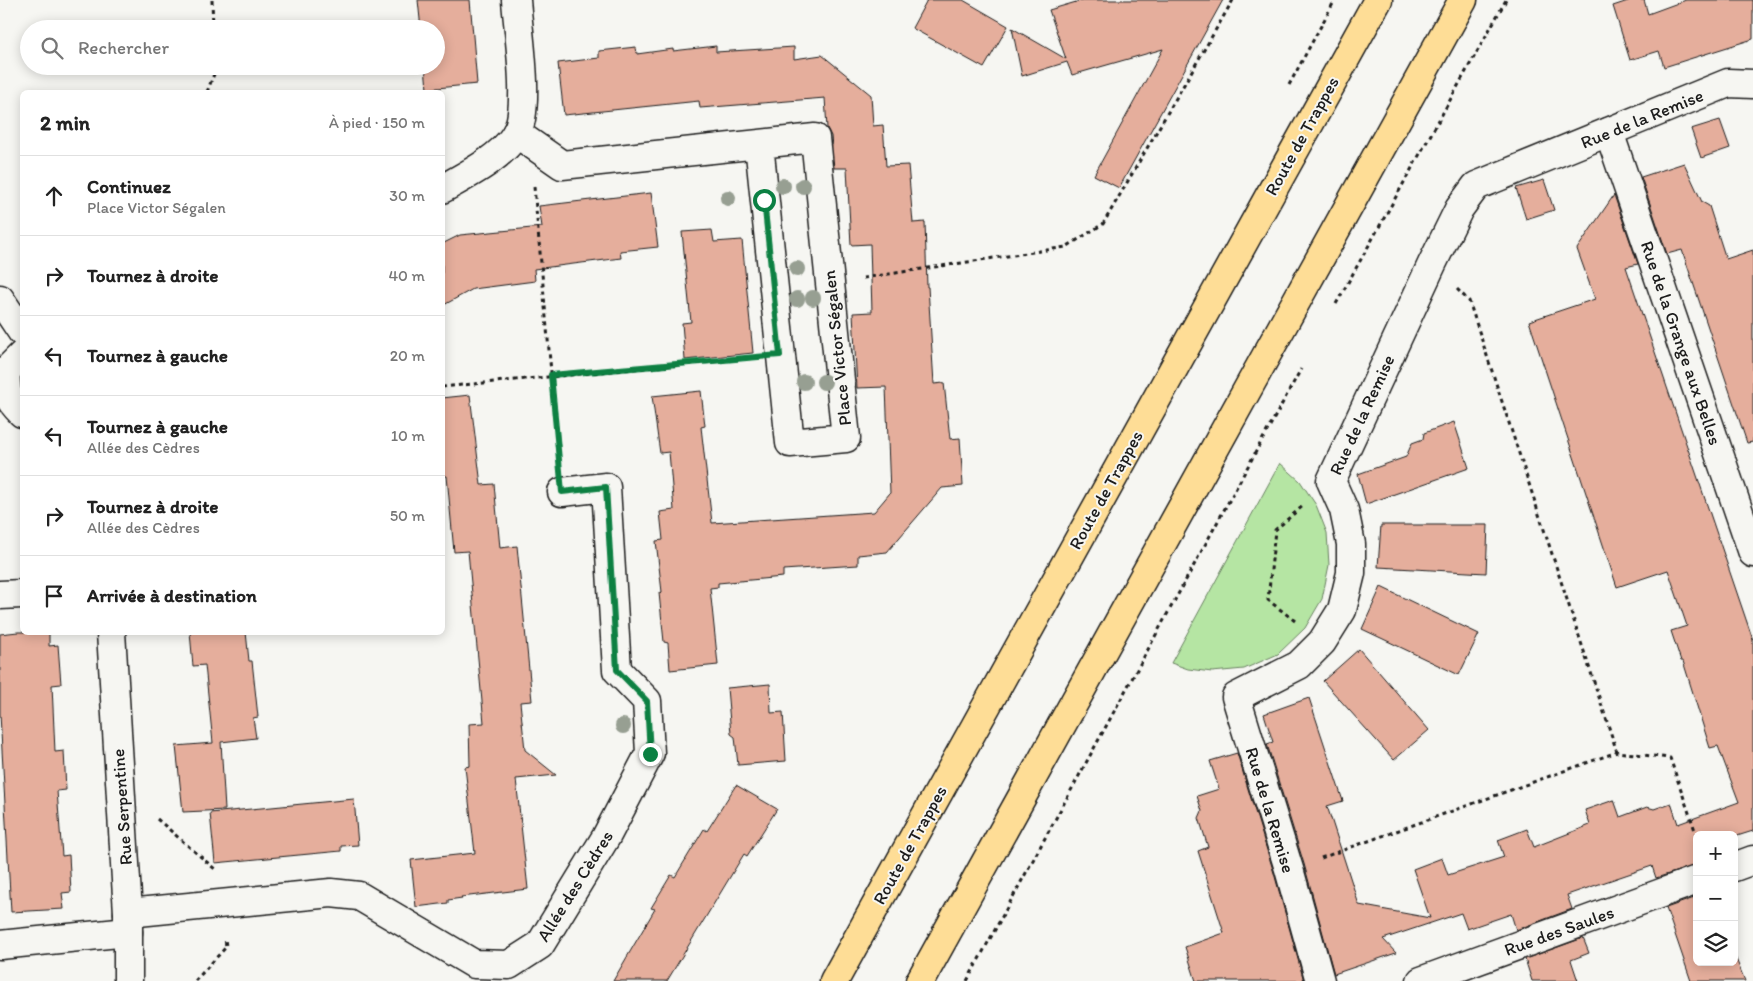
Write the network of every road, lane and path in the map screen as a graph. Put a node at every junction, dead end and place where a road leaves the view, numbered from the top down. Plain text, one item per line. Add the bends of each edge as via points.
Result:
1 (212, 0) edge
2 (516, 0) edge
3 (1233, 0) edge
4 (1378, 0) edge
5 (1462, 0) edge
6 (1506, 0) edge
7 (213, 20) edge
8 (214, 75) edge
9 (1753, 84) edge
10 (208, 90) edge
11 (1609, 132) junction
12 (516, 133) junction
13 (759, 144) junction
14 (534, 185) dead end
15 (445, 187) edge
16 (1432, 264) junction
17 (830, 282) junction
18 (0, 299) edge
19 (1336, 305) dead end
20 (20, 329) edge
21 (780, 355) junction
22 (20, 357) edge
23 (1302, 366) dead end
24 (551, 375) junction
25 (445, 387) edge
26 (20, 411) edge
27 (0, 417) edge
28 (20, 418) edge
29 (1331, 481) junction
30 (562, 492) joint
31 (1753, 553) edge
32 (20, 594) edge
33 (0, 596) edge
34 (111, 635) edge
35 (1322, 642) junction
36 (1617, 752) junction
37 (154, 817) dead end
38 (1695, 831) edge
39 (1753, 860) edge
40 (1738, 866) edge
41 (1289, 870) junction
42 (1693, 881) edge
43 (222, 904) junction
44 (128, 922) junction
45 (0, 945) edge
46 (128, 981) edge
47 (195, 981) edge
48 (834, 981) edge
49 (920, 981) edge
50 (968, 981) edge
51 (1320, 981) edge
52 (1422, 981) edge

1 - 7 path
2 - 12 street via 524,106
3 - 17 path via 1103,224 1066,247
4 - 48 main road, Route de Trappes
5 - 49 main road
6 - 19 path
8 - 10 path
9 - 11 street, Rue de la Remise via 1728,83
11 - 16 street, Rue de la Remise via 1476,186 1460,209
11 - 31 street, Rue de la Grange aux Belles
12 - 13 street, Place Victor Ségalen via 562,165
12 - 15 street via 496,156
13 - 17 street, Place Victor Ségalen via 815,138
13 - 21 street, Place Victor Ségalen
14 - 24 path
16 - 29 street, Rue de la Remise
16 - 36 path via 1469,301
17 - 21 street, Place Victor Ségalen via 846,438 790,443
18 - 20 street
21 - 24 path
22 - 26 street via 6,371 6,388
23 - 50 path
24 - 25 path
24 - 30 path
27 - 28 street
29 - 35 street, Rue de la Remise via 1344,510 1351,544 1351,573 1342,610
29 - 35 path via 1275,530 1268,600
30 - 43 street, Allée des Cèdres via 606,487 617,670 647,701 650,754 606,837 540,945 509,965 474,964 359,896 331,893
32 - 33 street
34 - 44 street, Rue Serpentine
35 - 41 street, Rue de la Remise via 1299,665 1236,697
36 - 38 path via 1670,758
36 - 41 path
37 - 43 path via 217,870
39 - 40 street
41 - 51 street, Rue de la Remise
42 - 52 street, Rue des Saules
43 - 44 street, Allée des Cèdres
43 - 47 path via 226,948
44 - 45 street, Allée des Cèdres
44 - 46 street, Rue Serpentine

